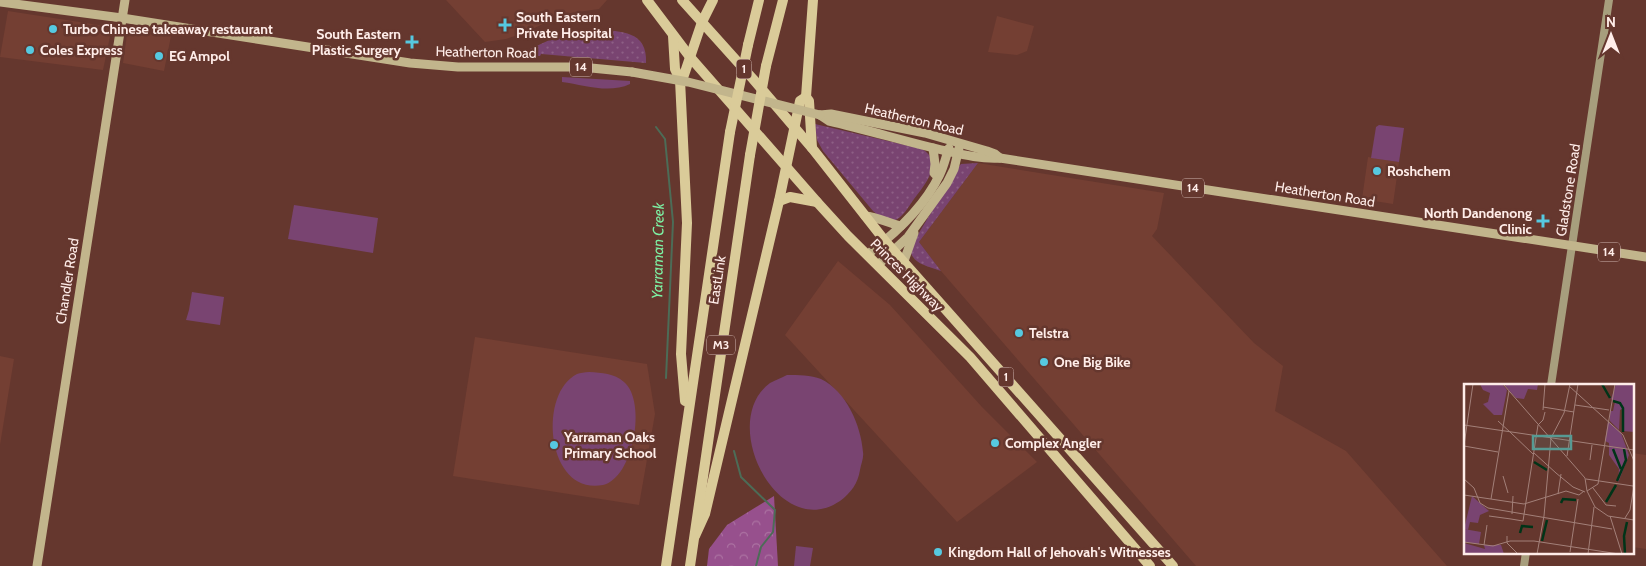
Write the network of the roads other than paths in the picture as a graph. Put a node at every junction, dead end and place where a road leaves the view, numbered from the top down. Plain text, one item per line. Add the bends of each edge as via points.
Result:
1 (125, 0) edge
2 (647, 0) edge
3 (682, 0) edge
4 (713, 0) edge
5 (759, 0) edge
6 (784, 0) edge
7 (814, 0) edge
8 (1609, 0) edge
9 (0, 2) edge
10 (122, 18) junction
11 (702, 22) junction
12 (673, 36) junction
13 (690, 57) junction
14 (680, 80) junction
15 (806, 97) junction
16 (830, 118) junction
17 (794, 128) junction
18 (956, 142) junction
19 (812, 148) junction
20 (932, 148) junction
21 (952, 153) junction
22 (1000, 158) junction
23 (786, 165) junction
24 (938, 177) junction
25 (779, 201) junction
26 (817, 202) junction
27 (865, 216) junction
28 (901, 226) junction
29 (915, 228) junction
30 (885, 241) junction
31 (1572, 247) junction
32 (893, 250) junction
33 (868, 254) junction
34 (1646, 257) edge
35 (904, 261) junction
36 (878, 265) junction
37 (1551, 384) edge
38 (686, 419) junction
39 (695, 536) junction
40 (37, 566) edge
41 (666, 566) edge
42 (690, 566) edge
43 (1150, 566) edge
44 (1173, 566) edge

1 - 10 main road, Chandler Road
2 - 12 highway, Princes Highway / 1
3 - 11 highway, Princes Highway / 1
4 - 11 highway
5 - 38 highway, EastLink / M3, bridge via 730,132
6 - 39 highway, EastLink / M3, bridge via 766,66 750,154
7 - 15 highway
8 - 31 main road, Gladstone Road
9 - 10 main road, Heatherton Road / 14
10 - 16 main road, Heatherton Road / 14, bridge via 418,63 573,67 632,72 688,82
10 - 40 main road, Chandler Road
11 - 13 highway
11 - 17 highway, Princes Highway / 1
12 - 13 highway, Princes Highway / 1
12 - 14 highway
13 - 14 highway
13 - 23 highway, Princes Highway / 1
14 - 38 highway via 687,223 681,354
15 - 17 highway via 800,101
15 - 19 highway via 809,101
16 - 18 main road, Heatherton Road / 14
16 - 20 main road, Heatherton Road / 14
17 - 19 highway, Princes Highway / 1
17 - 23 highway
18 - 21 main road
18 - 22 main road, Heatherton Road / 14
19 - 27 highway, Princes Highway / 1
20 - 21 main road, Heatherton Road / 14
20 - 24 main road via 934,172
21 - 22 main road, Heatherton Road / 14
21 - 24 main road
21 - 29 main road via 954,169
22 - 31 main road, Heatherton Road / 14
23 - 25 highway
23 - 26 highway, Princes Highway / 1
24 - 28 main road
25 - 26 highway via 790,197
25 - 39 highway via 705,514
26 - 33 highway, Princes Highway / 1
27 - 28 main road
27 - 30 highway, Princes Highway / 1
28 - 30 main road
29 - 32 main road
29 - 35 main road
30 - 32 highway, Princes Highway / 1
30 - 33 main road
31 - 34 main road, Heatherton Road / 14
31 - 37 main road, Gladstone Road
32 - 35 highway, Princes Highway / 1
32 - 36 main road
33 - 36 highway, Princes Highway / 1
35 - 44 highway, Princes Highway / 1
36 - 43 highway, Princes Highway / 1 via 970,357
38 - 41 highway, EastLink / M3
39 - 42 highway, EastLink / M3

